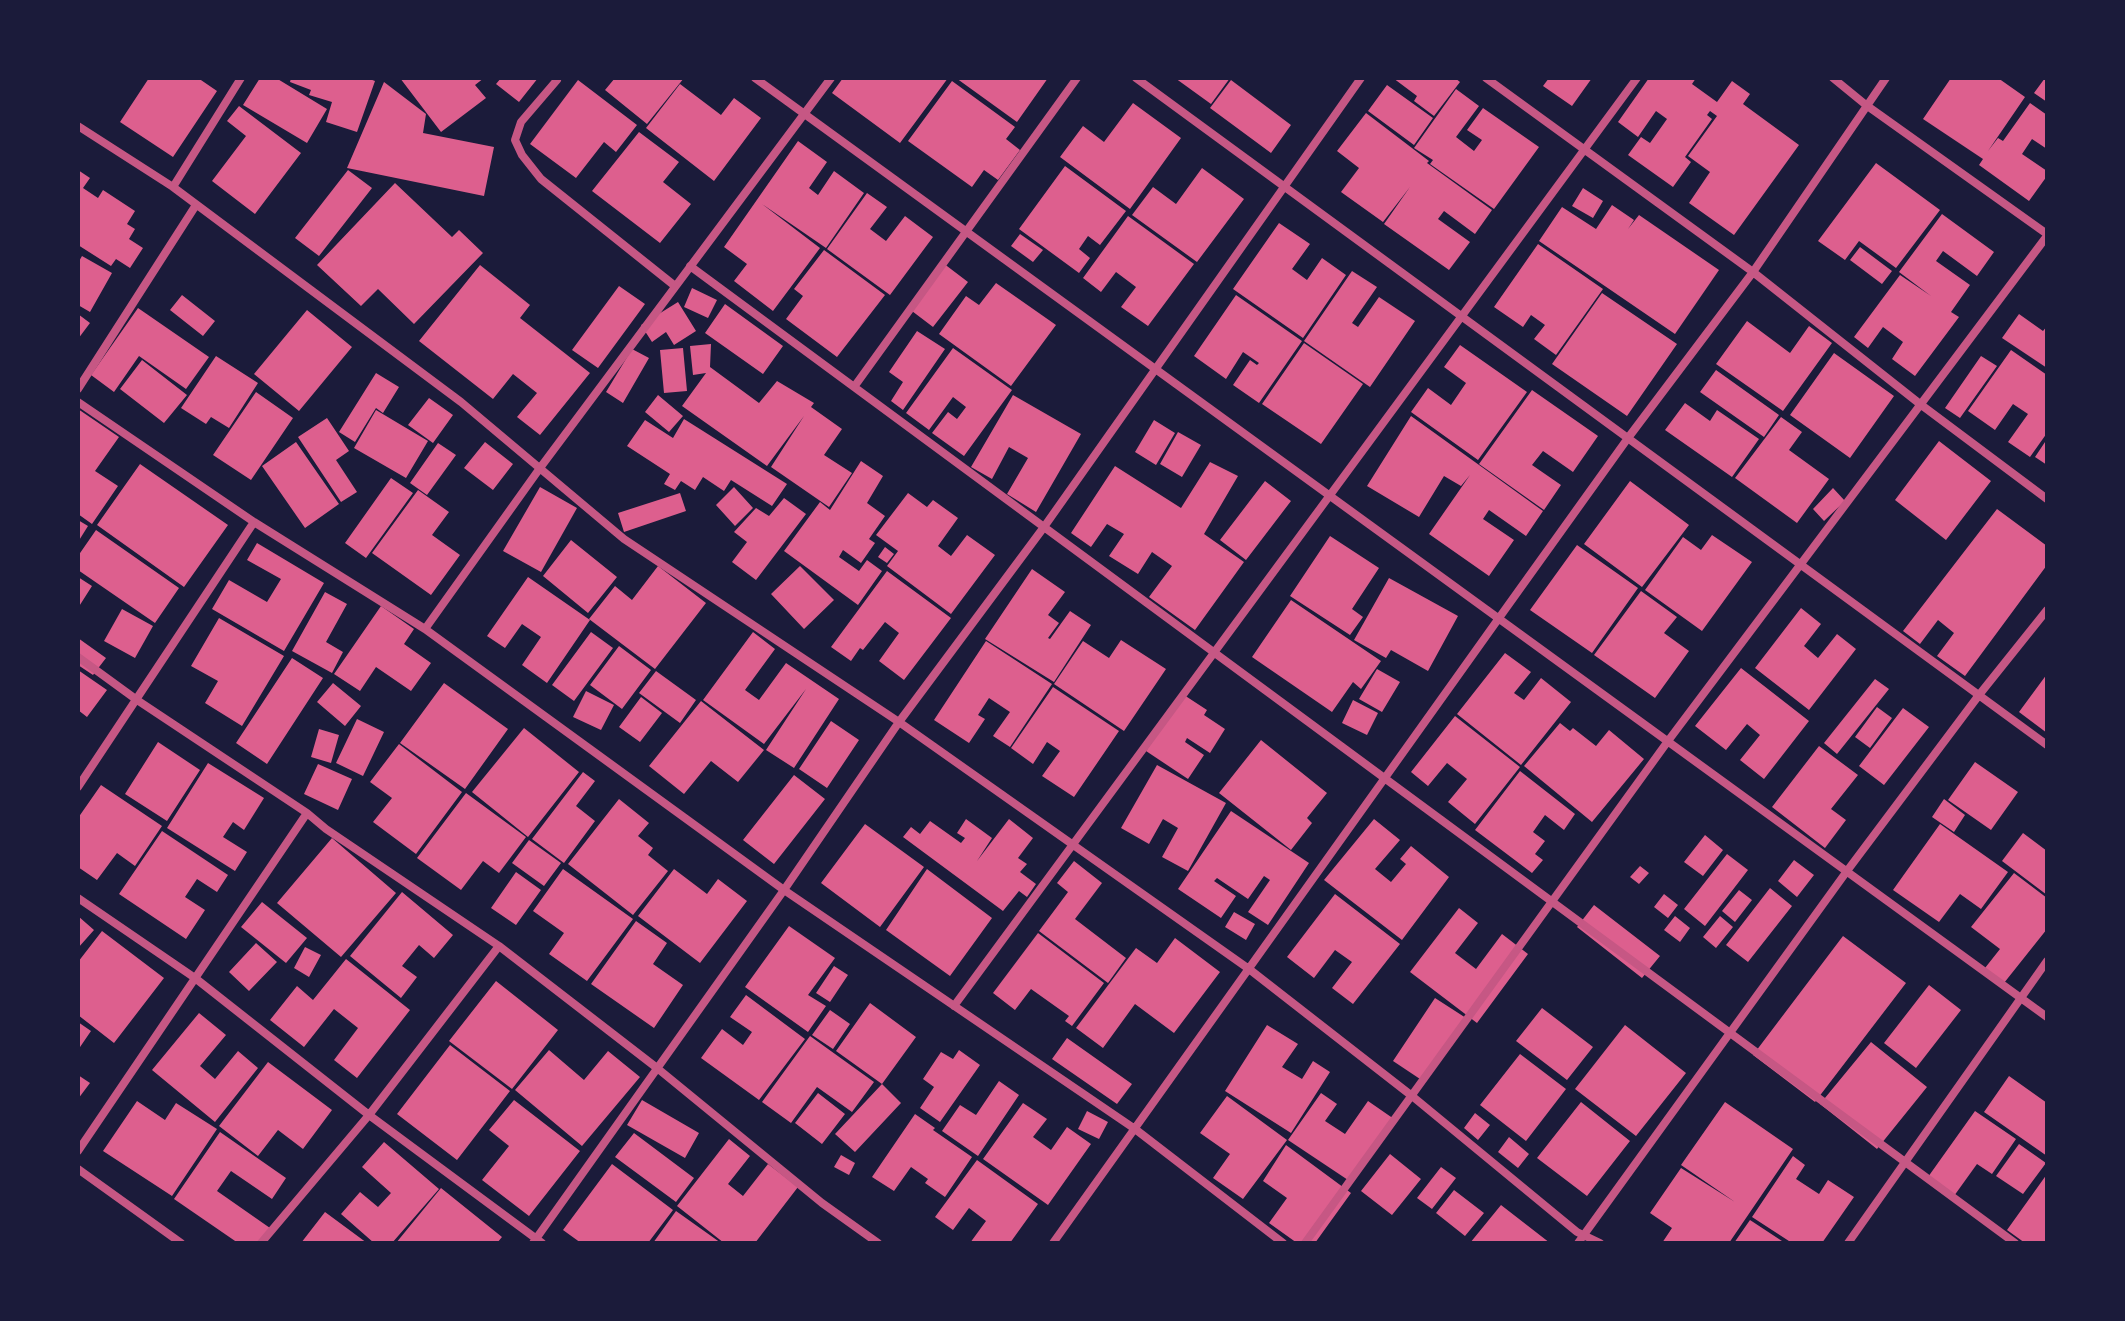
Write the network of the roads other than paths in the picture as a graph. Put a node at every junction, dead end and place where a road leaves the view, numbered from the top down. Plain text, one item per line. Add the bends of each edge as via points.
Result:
1 (241, 78) edge
2 (555, 78) edge
3 (755, 78) edge
4 (831, 78) edge
5 (1077, 78) edge
6 (1136, 78) edge
7 (1361, 78) edge
8 (1486, 78) edge
9 (1637, 78) edge
10 (1833, 78) edge
11 (1886, 78) edge
12 (1866, 105) junction
13 (804, 114) junction
14 (78, 126) edge
15 (1584, 150) junction
16 (1283, 186) junction
17 (173, 187) junction
18 (196, 205) junction
19 (966, 231) junction
20 (2047, 235) edge
21 (690, 266) junction
22 (1753, 272) junction
23 (675, 286) junction
24 (1461, 316) junction
25 (1154, 368) junction
26 (854, 387) junction
27 (78, 389) edge
28 (78, 402) edge
29 (1920, 404) junction
30 (1628, 438) junction
31 (540, 468) junction
32 (1329, 495) junction
33 (2047, 499) edge
34 (254, 522) junction
35 (1044, 527) junction
36 (1802, 565) junction
37 (2047, 610) edge
38 (1499, 618) junction
39 (425, 629) junction
40 (1214, 652) junction
41 (78, 657) edge
42 (1979, 695) junction
43 (137, 700) junction
44 (899, 722) junction
45 (1668, 741) junction
46 (2047, 745) edge
47 (1385, 778) junction
48 (78, 787) edge
49 (307, 813) junction
50 (1072, 845) junction
51 (1847, 871) junction
52 (784, 890) junction
53 (78, 898) edge
54 (1552, 902) junction
55 (499, 946) junction
56 (2047, 961) edge
57 (1249, 969) junction
58 (195, 978) junction
59 (2021, 998) junction
60 (954, 1006) junction
61 (2047, 1017) edge
62 (1730, 1033) junction
63 (657, 1068) junction
64 (1412, 1096) junction
65 (369, 1115) junction
66 (1135, 1129) junction
67 (78, 1151) edge
68 (1904, 1161) junction
69 (78, 1169) edge
70 (1585, 1234) junction
71 (537, 1242) edge
72 (181, 1243) edge
73 (261, 1243) edge
74 (878, 1243) edge
75 (1053, 1243) edge
76 (1283, 1243) edge
77 (1305, 1243) edge
78 (1578, 1243) edge
79 (1600, 1243) edge
80 (1848, 1243) edge
81 (2015, 1243) edge

1 - 17 street
2 - 23 street via 521,122 515,140 522,155 541,179
3 - 13 street
4 - 13 street
5 - 19 street
6 - 16 street
7 - 16 street
8 - 15 street
9 - 15 street
10 - 12 street
11 - 12 street
12 - 20 street
12 - 22 street
13 - 19 street
13 - 21 street
14 - 17 street
15 - 22 street
15 - 24 street
16 - 24 street
16 - 25 street
17 - 18 street
18 - 27 street
18 - 31 street via 461,402
19 - 25 street
19 - 26 street
20 - 29 street
21 - 23 street
21 - 26 street
22 - 29 street
22 - 30 street
23 - 31 street
24 - 30 street
24 - 32 street
25 - 32 street
25 - 35 street
26 - 35 street
28 - 34 street
29 - 33 street
29 - 36 street
30 - 36 street
30 - 38 street
31 - 39 street
31 - 44 street via 624,539
32 - 38 street
32 - 40 street
34 - 39 street
34 - 43 street
35 - 40 street
35 - 44 street
36 - 42 street
36 - 45 street
37 - 42 street
38 - 45 street
38 - 47 street
39 - 52 street
40 - 47 street
40 - 50 street
41 - 43 street
42 - 46 street
42 - 51 street
43 - 48 street
43 - 49 street
44 - 50 street
44 - 52 street
45 - 51 street
45 - 54 street
47 - 54 street
47 - 57 street
49 - 55 street
49 - 58 street
50 - 57 street
50 - 60 street
51 - 59 street
51 - 62 street
52 - 60 street
52 - 63 street
53 - 58 street
54 - 62 street
54 - 64 street
55 - 63 street
55 - 65 street
56 - 59 street
57 - 64 street
57 - 66 street
58 - 65 street
58 - 67 street
59 - 61 street
59 - 68 street
60 - 66 street
62 - 68 street
62 - 70 street
63 - 71 street
63 - 74 street
64 - 70 street
64 - 77 street
65 - 71 street
65 - 73 street
66 - 75 street
66 - 76 street
68 - 80 street
68 - 81 street
69 - 72 street
70 - 78 street
70 - 79 street

